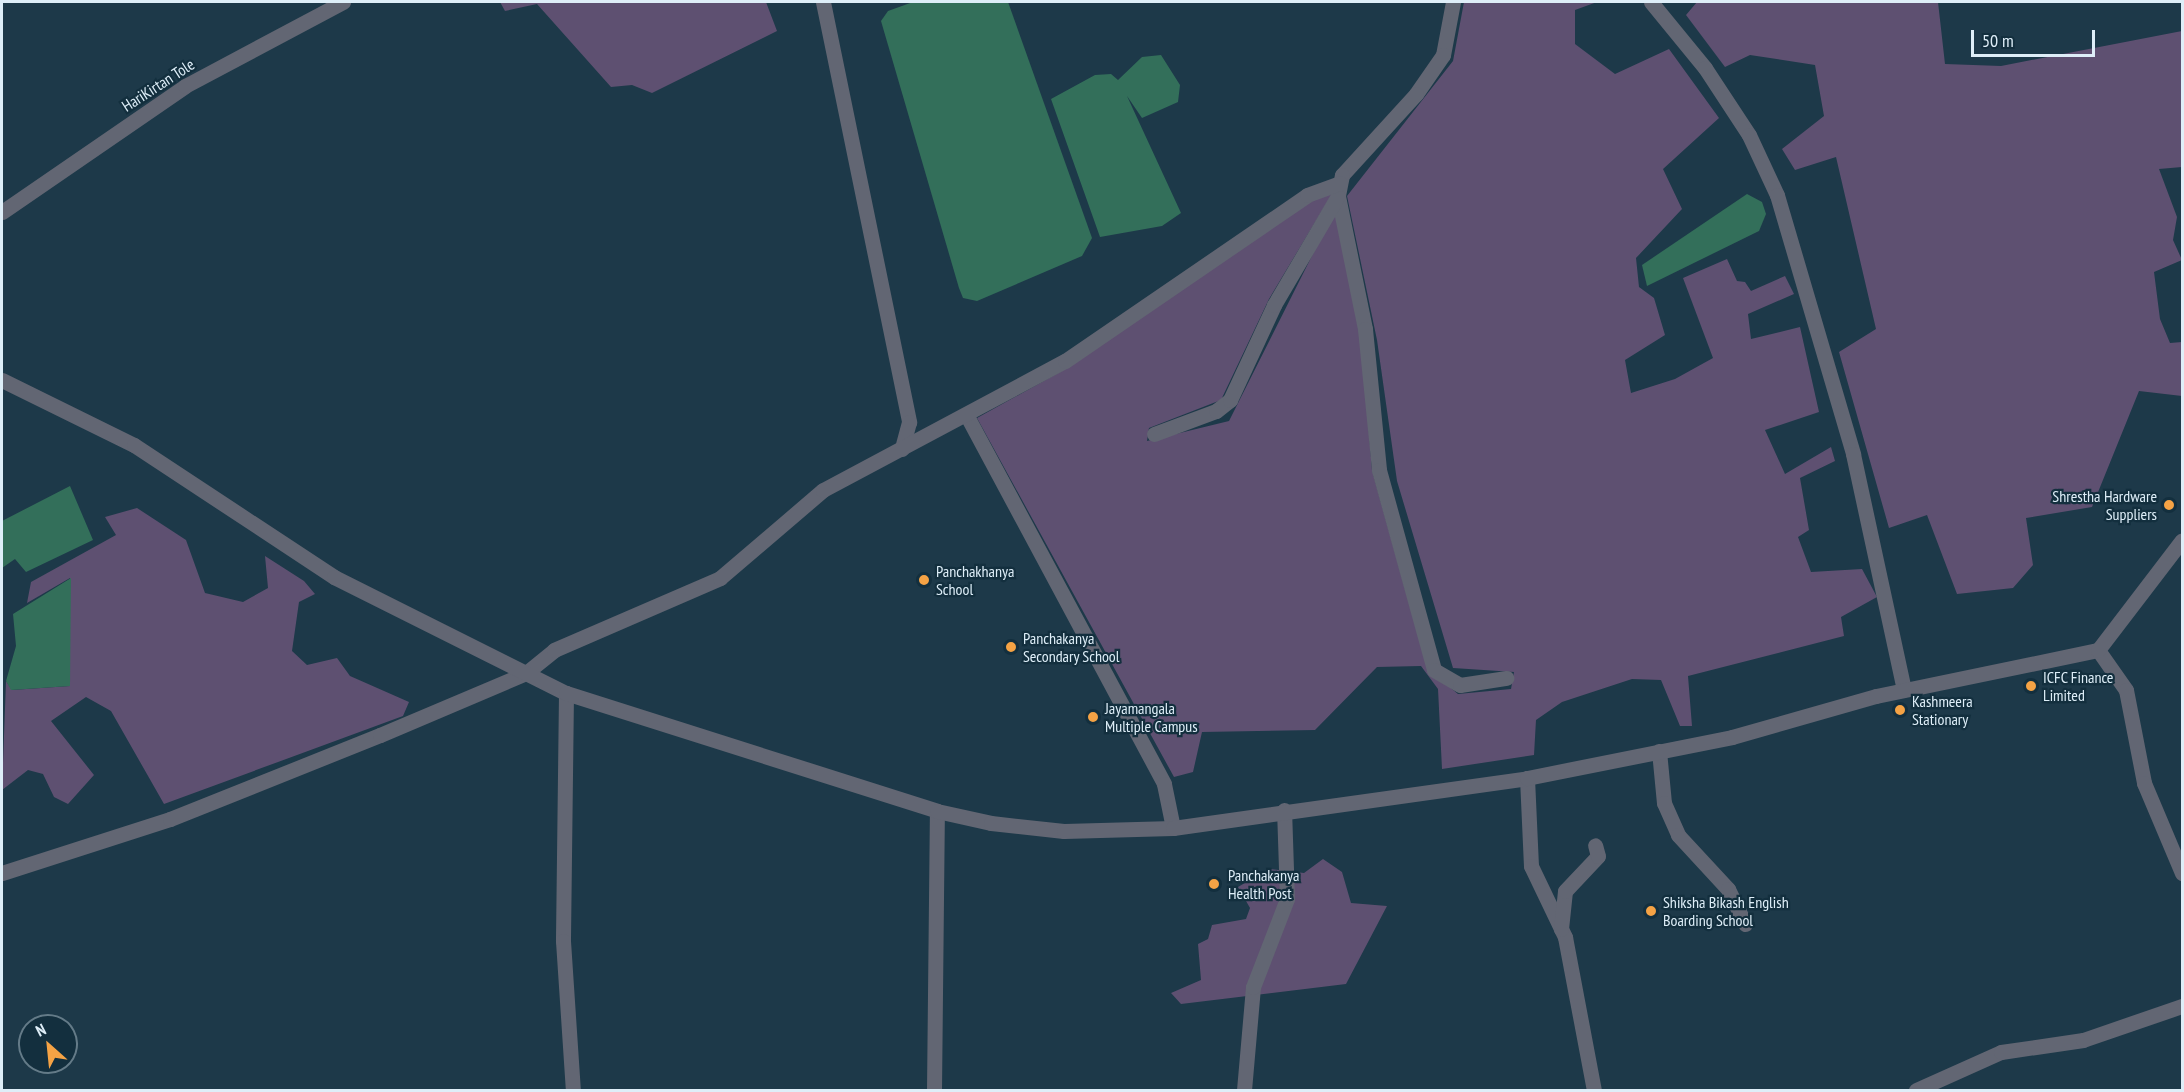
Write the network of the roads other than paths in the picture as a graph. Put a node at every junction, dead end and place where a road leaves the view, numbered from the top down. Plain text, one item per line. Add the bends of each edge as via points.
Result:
1 (343, 2) edge
2 (823, 2) edge
3 (1453, 2) edge
4 (1651, 2) edge
5 (1339, 189) junction
6 (2, 212) edge
7 (2, 380) edge
8 (967, 416) junction
9 (1154, 434) dead end
10 (903, 449) junction
11 (2182, 540) edge
12 (2098, 650) junction
13 (526, 673) junction
14 (1506, 678) dead end
15 (1904, 690) junction
16 (566, 693) junction
17 (1659, 751) junction
18 (1527, 778) junction
19 (1284, 810) junction
20 (937, 811) junction
21 (1173, 828) junction
22 (1595, 845) dead end
23 (2, 873) edge
24 (2182, 873) edge
25 (1745, 924) dead end
26 (1561, 931) junction
27 (2182, 1006) edge
28 (573, 1090) edge
29 (934, 1090) edge
30 (1244, 1090) edge
31 (1594, 1090) edge
32 (1916, 1090) edge

1 - 6 street, HariKirtan Tole via 185,86
2 - 10 street via 909,422
3 - 5 street via 1443,55
4 - 15 street via 1705,68 1749,135 1777,195 1853,454
5 - 8 street via 1307,195 1065,362
5 - 9 street via 1275,305 1230,400 1216,411
5 - 14 street via 1365,329 1379,470 1434,670 1460,685
7 - 13 street via 134,445 334,577
8 - 10 street
8 - 21 street via 1164,784
10 - 13 street via 823,490 720,578 554,650
11 - 12 street
12 - 15 street
12 - 24 street via 2126,690 2144,783
13 - 16 street
13 - 23 street via 170,819
15 - 17 street
16 - 20 street
16 - 28 street via 562,941
17 - 18 street
17 - 25 street via 1664,803 1678,835 1728,889
18 - 19 street
18 - 26 street via 1531,866
19 - 21 street
19 - 30 street via 1287,899 1253,987
20 - 21 street via 1064,831
20 - 29 street
22 - 26 street via 1598,856 1564,891
26 - 31 street via 1577,982
27 - 32 street via 2083,1040 2001,1052

